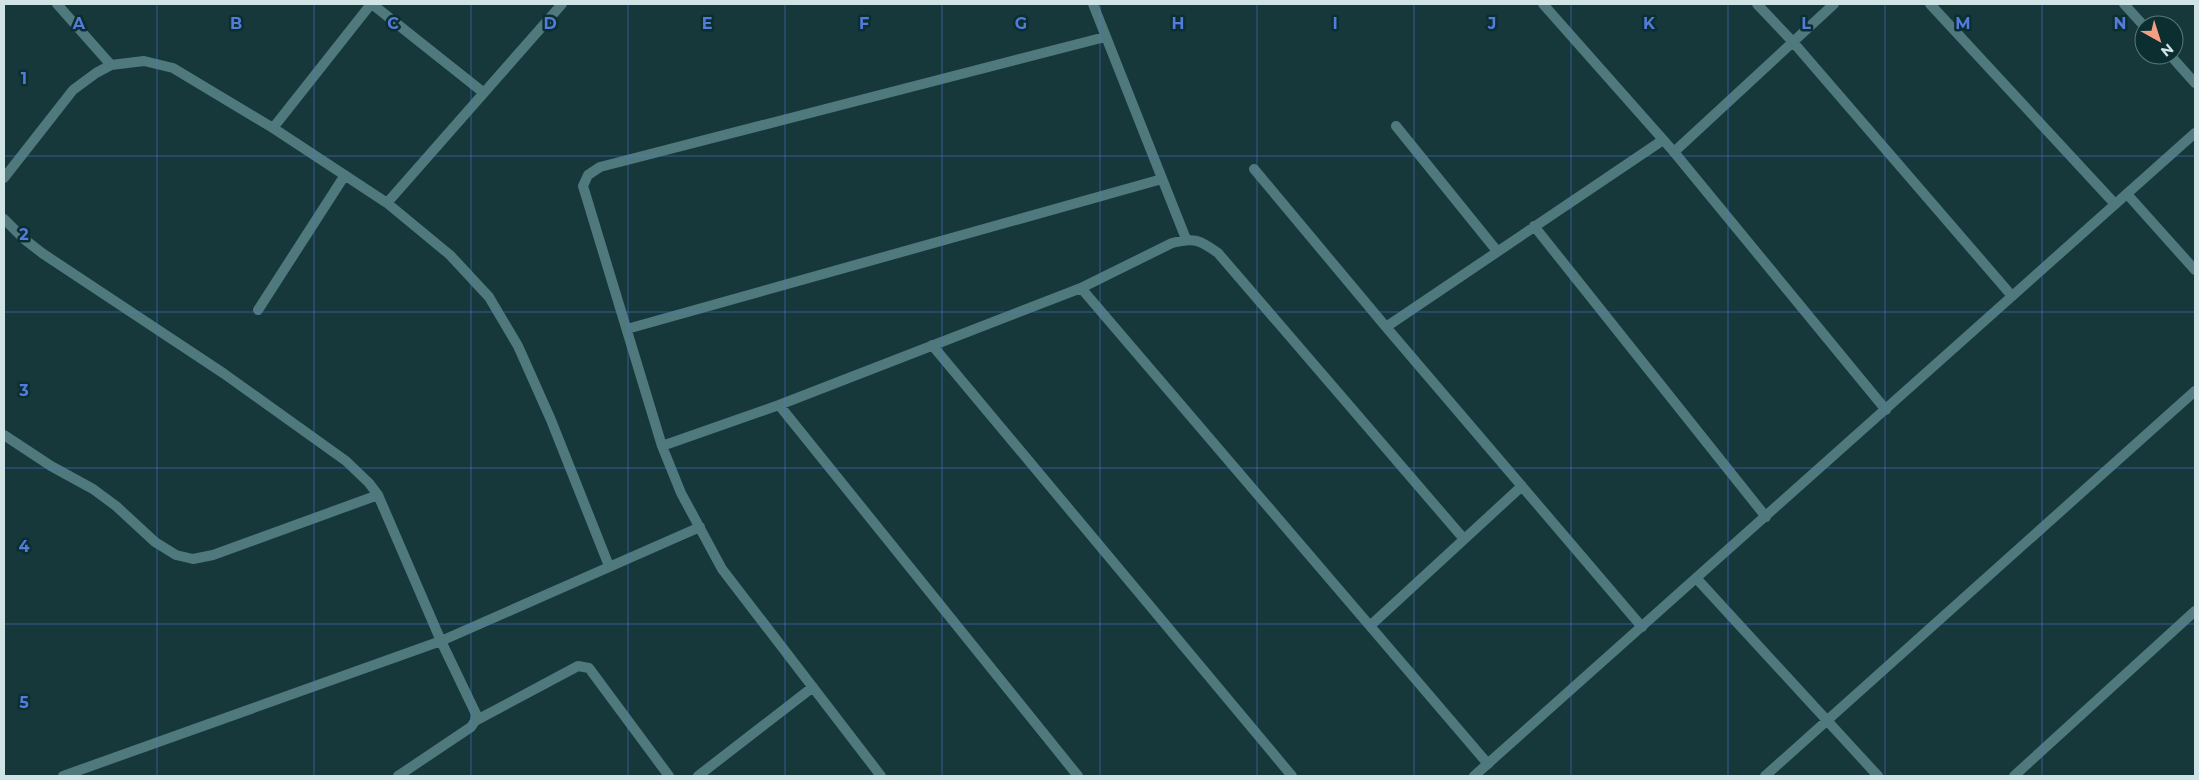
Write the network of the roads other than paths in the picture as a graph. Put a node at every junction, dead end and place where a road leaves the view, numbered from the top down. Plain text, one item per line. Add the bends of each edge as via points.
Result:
1 (58, 4) edge
2 (371, 4) edge
3 (562, 4) edge
4 (1093, 4) edge
5 (1543, 4) edge
6 (1757, 4) edge
7 (1834, 4) edge
8 (1930, 4) edge
9 (2124, 4) edge
10 (2134, 15) edge
11 (1105, 37) junction
12 (1793, 42) junction
13 (111, 65) junction
14 (2179, 65) edge
15 (2195, 83) edge
16 (484, 93) junction
17 (1396, 126) dead end
18 (273, 128) junction
19 (2195, 133) edge
20 (1663, 140) junction
21 (1674, 152) junction
22 (1254, 169) dead end
23 (345, 175) junction
24 (4, 178) edge
25 (1162, 179) junction
26 (2126, 194) junction
27 (387, 203) junction
28 (2115, 204) junction
29 (4, 218) edge
30 (1534, 226) junction
31 (1186, 239) junction
32 (1497, 251) junction
33 (2195, 270) edge
34 (1081, 288) junction
35 (2012, 296) junction
36 (258, 310) dead end
37 (1386, 327) junction
38 (627, 329) junction
39 (932, 346) junction
40 (2195, 391) edge
41 (779, 405) junction
42 (1886, 410) junction
43 (4, 435) edge
44 (662, 446) junction
45 (1522, 486) junction
46 (378, 495) junction
47 (1766, 517) junction
48 (700, 527) junction
49 (1464, 539) junction
50 (609, 566) junction
51 (1697, 579) junction
52 (2195, 611) edge
53 (1371, 625) junction
54 (1642, 627) junction
55 (441, 641) junction
56 (813, 687) junction
57 (1827, 720) junction
58 (476, 721) junction
59 (1488, 764) junction
60 (63, 776) edge
61 (398, 776) edge
62 (669, 776) edge
63 (698, 776) edge
64 (882, 776) edge
65 (1078, 776) edge
66 (1292, 776) edge
67 (1474, 776) edge
68 (1765, 776) edge
69 (1878, 776) edge
70 (2014, 776) edge

1 - 13 street
2 - 16 street
2 - 18 street
3 - 16 street
4 - 11 street
5 - 20 street
6 - 12 street
7 - 12 street
8 - 28 street
9 - 10 street
11 - 25 street
11 - 38 street via 600,167 588,175 583,186
12 - 21 street
12 - 35 street
13 - 18 street via 144,61 173,68
13 - 24 street via 73,90
14 - 15 street
16 - 27 street
17 - 32 street
18 - 23 street
19 - 26 street
20 - 21 street
20 - 30 street
21 - 42 street
22 - 37 street
23 - 27 street
23 - 36 street
25 - 31 street
25 - 38 street
26 - 28 street
26 - 33 street
27 - 50 street via 450,255 489,297 518,346
28 - 35 street
29 - 46 street via 42,253 223,373 346,461
30 - 32 street
30 - 47 street
31 - 34 street
31 - 49 street via 1202,242 1218,253
32 - 37 street
34 - 39 street
34 - 53 street
35 - 42 street
37 - 45 street
38 - 44 street
39 - 41 street
39 - 66 street
40 - 57 street
41 - 44 street
41 - 65 street
42 - 47 street
43 - 46 street via 93,489 155,542 176,555 193,559 213,555
44 - 48 street via 681,493
45 - 49 street
45 - 54 street
46 - 55 street
47 - 51 street
48 - 50 street
48 - 56 street via 722,569
49 - 53 street
50 - 55 street
51 - 54 street
51 - 57 street
52 - 70 street
53 - 59 street
54 - 59 street
55 - 58 street via 476,714
55 - 60 street
56 - 63 street
56 - 64 street
57 - 68 street
57 - 69 street
58 - 61 street via 472,727
58 - 62 street via 578,666 584,666 589,668
59 - 67 street

